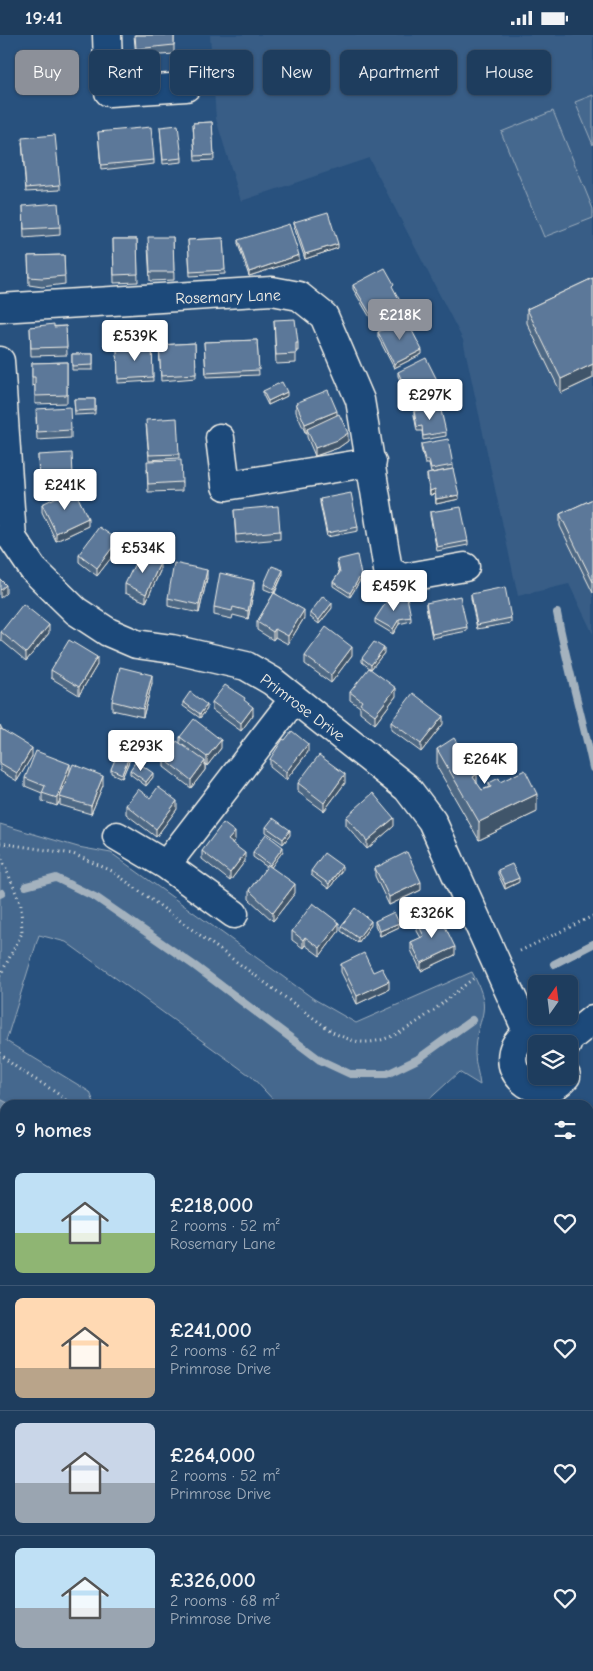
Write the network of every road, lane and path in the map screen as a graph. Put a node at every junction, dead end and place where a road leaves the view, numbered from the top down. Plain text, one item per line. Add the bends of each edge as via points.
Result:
1 (107, 35) edge
2 (170, 88) edge
3 (0, 308) edge
4 (0, 361) edge
5 (220, 438) dead end
6 (372, 462) junction
7 (6, 542) edge
8 (465, 567) dead end
9 (294, 699) junction
10 (117, 836) dead end
11 (0, 843) edge
12 (0, 854) edge
13 (166, 865) junction
14 (234, 914) dead end
15 (593, 916) edge
16 (498, 963) junction
17 (0, 976) edge
18 (593, 1019) edge
19 (528, 1033) junction
20 (559, 1035) edge
21 (576, 1035) edge
22 (0, 1053) edge
23 (556, 1085) edge
24 (66, 1100) edge

1 - 2 street via 109,92
3 - 6 street, Rosemary Lane via 272,291 299,296 324,316 360,400
4 - 7 street, Primrose Drive
5 - 6 street via 226,486
6 - 8 street, Rosemary Lane via 388,570 403,578
7 - 9 street, Primrose Drive via 51,589 76,611 108,632 136,644 246,666
9 - 13 street
9 - 16 street, Primrose Drive via 407,788 432,821
10 - 13 street
11 - 16 path via 73,854 112,871 334,1033 350,1040 368,1043 401,1031
12 - 17 path via 22,905 22,933
13 - 14 street
15 - 16 path
16 - 19 street, Primrose Drive
18 - 21 street
19 - 20 street via 548,1029
19 - 23 street via 518,1041 512,1053 513,1066 519,1078 529,1086 542,1089
22 - 24 path via 11,1065

